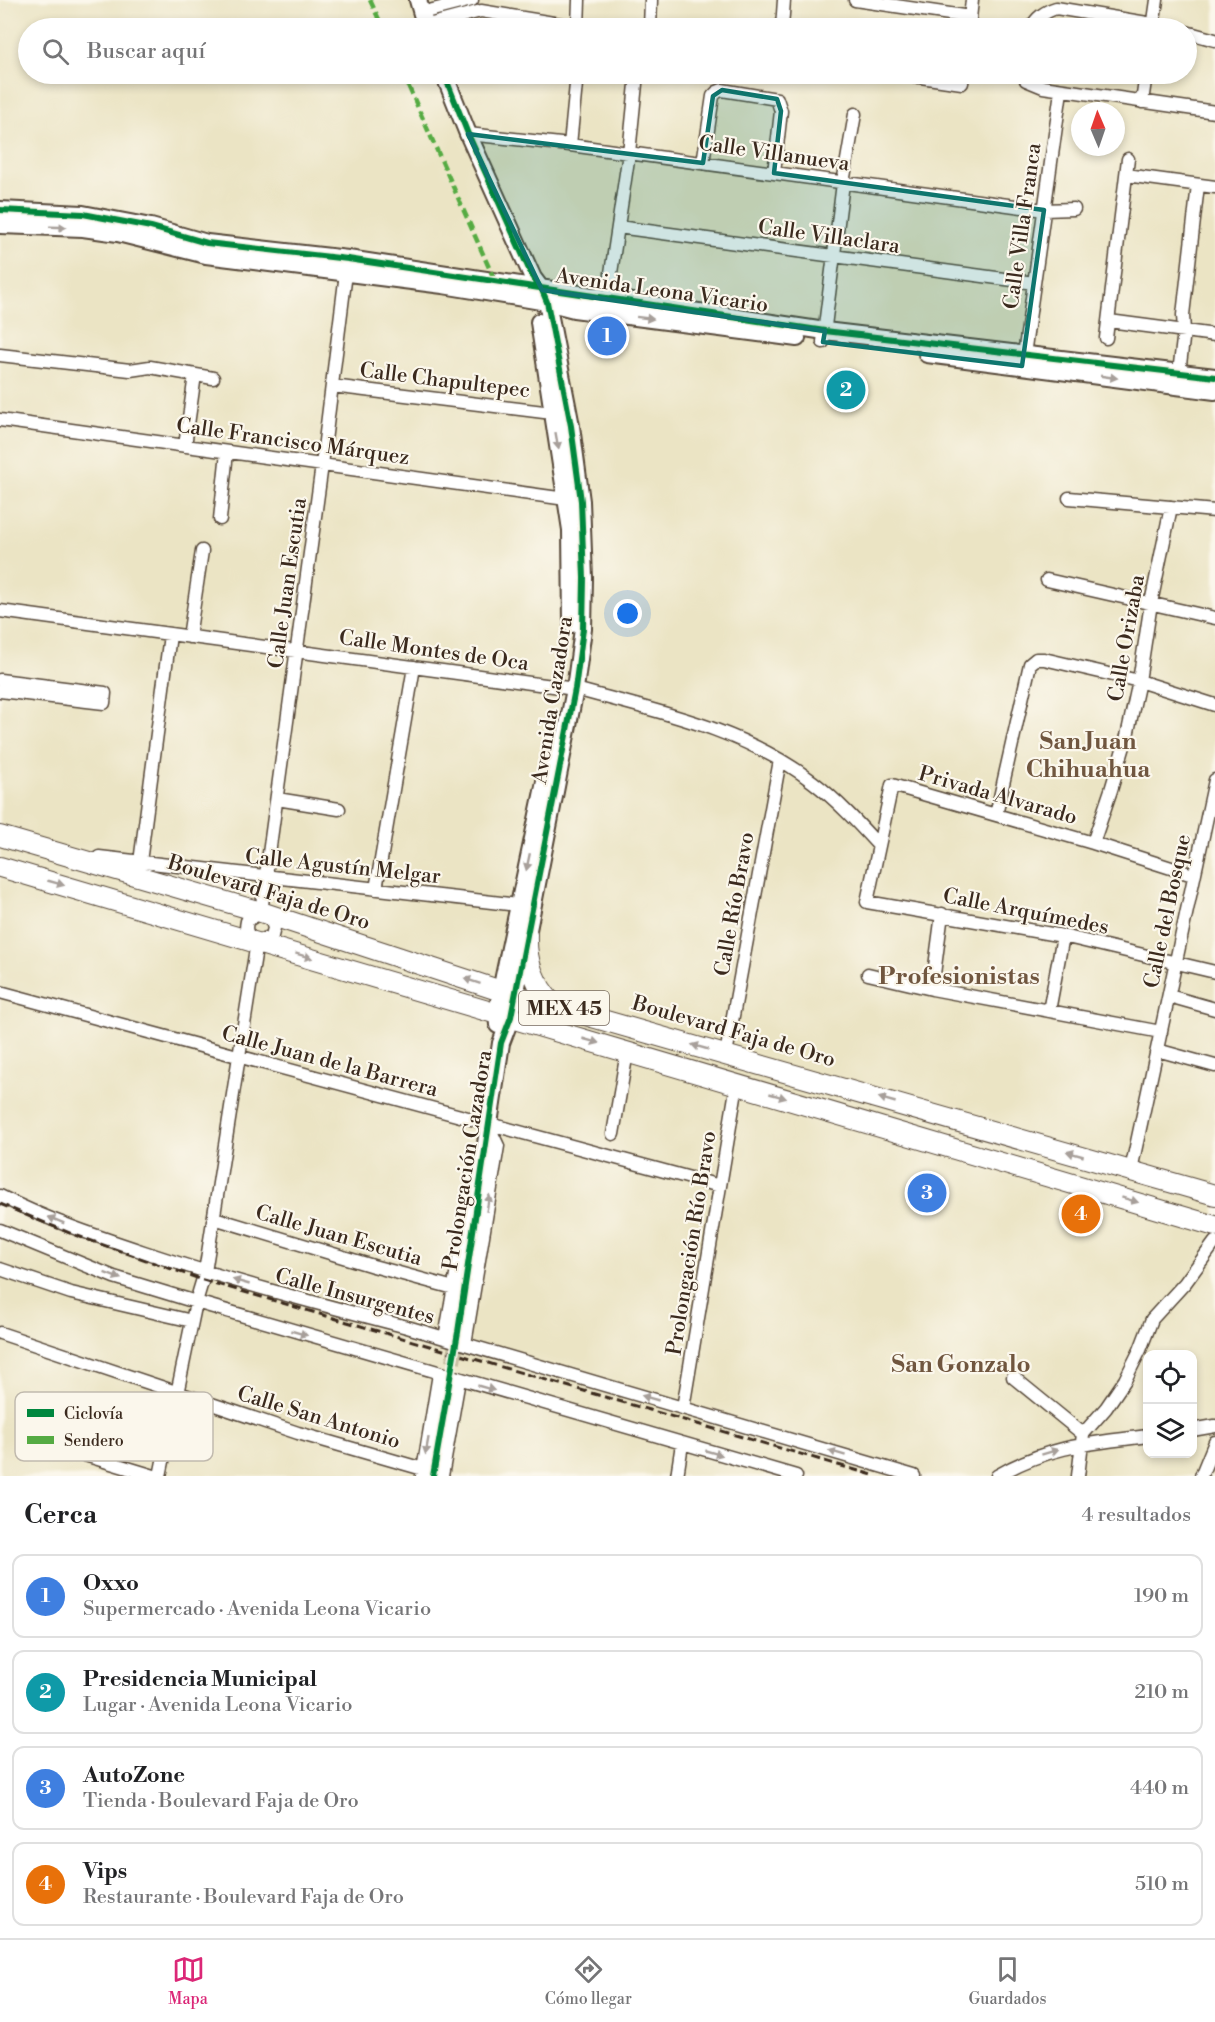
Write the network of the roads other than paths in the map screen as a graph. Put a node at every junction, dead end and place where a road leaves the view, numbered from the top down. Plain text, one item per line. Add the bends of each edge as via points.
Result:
1 (472, 0) edge
2 (579, 0) edge
3 (651, 0) edge
4 (784, 0) edge
5 (855, 0) edge
6 (972, 0) edge
7 (1157, 0) edge
8 (904, 4) edge
9 (481, 6) edge
10 (422, 17) edge
11 (536, 18) edge
12 (580, 18) edge
13 (650, 18) edge
14 (783, 18) edge
15 (952, 18) edge
16 (970, 18) edge
17 (1038, 18) edge
18 (1110, 18) edge
19 (1154, 18) edge
20 (1197, 35) edge
21 (1215, 40) edge
22 (448, 84) edge
23 (576, 84) edge
24 (636, 84) dead end
25 (1038, 84) edge
26 (1145, 84) edge
27 (1061, 91) junction
28 (1142, 102) junction
29 (1215, 112) edge
30 (855, 114) dead end
31 (468, 134) junction
32 (570, 145) junction
33 (629, 153) junction
34 (1128, 159) dead end
35 (703, 163) junction
36 (774, 173) junction
37 (1126, 175) junction
38 (843, 183) junction
39 (1198, 185) junction
40 (1215, 187) edge
41 (1044, 210) junction
42 (1074, 210) dead end
43 (6, 218) edge
44 (618, 227) junction
45 (834, 256) junction
46 (347, 265) junction
47 (1034, 283) junction
48 (538, 292) junction
49 (610, 307) junction
50 (1109, 321) junction
51 (544, 322) junction
52 (1180, 330) junction
53 (1215, 335) edge
54 (824, 336) junction
55 (1106, 338) dead end
56 (0, 355) edge
57 (1023, 360) junction
58 (1175, 372) junction
59 (195, 375) junction
60 (1215, 377) edge
61 (213, 378) dead end
62 (332, 386) junction
63 (1215, 392) edge
64 (552, 413) junction
65 (0, 420) edge
66 (185, 446) junction
67 (227, 452) junction
68 (322, 465) junction
69 (1069, 498) dead end
70 (574, 500) junction
71 (1171, 507) junction
72 (1215, 511) edge
73 (220, 519) dead end
74 (202, 551) dead end
75 (1047, 580) dead end
76 (1151, 603) junction
77 (0, 611) edge
78 (1215, 618) edge
79 (170, 635) junction
80 (189, 637) junction
81 (297, 652) junction
82 (414, 668) junction
83 (0, 680) edge
84 (1139, 681) junction
85 (570, 688) junction
86 (0, 691) edge
87 (1215, 705) edge
88 (780, 760) junction
89 (1215, 780) edge
90 (277, 799) junction
91 (339, 809) dead end
92 (996, 815) junction
93 (0, 836) edge
94 (1093, 843) junction
95 (879, 846) junction
96 (56, 852) junction
97 (140, 862) junction
98 (0, 867) edge
99 (1193, 875) junction
100 (266, 877) junction
101 (376, 889) junction
102 (518, 905) junction
103 (261, 912) junction
104 (942, 914) junction
105 (526, 934) junction
106 (1063, 936) junction
107 (257, 942) junction
108 (1176, 962) junction
109 (1215, 972) edge
110 (868, 974) dead end
111 (932, 989) junction
112 (0, 992) edge
113 (508, 993) junction
114 (1169, 996) junction
115 (553, 1005) junction
116 (1215, 1009) edge
117 (1049, 1011) junction
118 (504, 1015) junction
119 (1161, 1032) junction
120 (1157, 1050) junction
121 (627, 1052) junction
122 (726, 1054) junction
123 (239, 1056) junction
124 (1215, 1066) edge
125 (736, 1084) junction
126 (489, 1127) junction
127 (981, 1127) junction
128 (613, 1134) dead end
129 (973, 1154) junction
130 (1131, 1170) junction
131 (720, 1186) junction
132 (1215, 1195) edge
133 (0, 1196) edge
134 (214, 1218) junction
135 (0, 1230) edge
136 (1215, 1239) edge
137 (0, 1269) edge
138 (206, 1272) junction
139 (454, 1288) junction
140 (196, 1302) junction
141 (192, 1321) junction
142 (0, 1333) edge
143 (456, 1338) junction
144 (1013, 1377) dead end
145 (449, 1380) junction
146 (174, 1392) edge
147 (177, 1392) edge
148 (213, 1405) edge
149 (683, 1408) junction
150 (1215, 1426) edge
151 (1197, 1429) edge
152 (1143, 1436) edge
153 (1082, 1439) junction
154 (1215, 1442) edge
155 (682, 1444) junction
156 (105, 1461) edge
157 (163, 1461) edge
158 (426, 1474) edge
159 (154, 1476) edge
160 (160, 1476) edge
161 (442, 1476) edge
162 (677, 1476) edge
163 (796, 1476) edge
164 (914, 1476) edge
165 (997, 1476) edge
166 (1078, 1476) edge
167 (1201, 1476) edge

1 - 10 street
2 - 12 street
3 - 13 street
4 - 14 street
5 - 8 street
6 - 16 street
7 - 19 street
8 - 15 street
9 - 10 street
9 - 11 street
17 - 18 street via 1056,8
20 - 21 street
22 - 31 street, Avenida Cazadora
23 - 32 street
24 - 33 street
25 - 27 street
26 - 28 street
27 - 28 street
27 - 41 street, Calle Villa Franca
28 - 29 street
30 - 38 street
31 - 32 street, Calle Villanueva
31 - 48 street, Avenida Cazadora
32 - 33 street, Calle Villanueva
33 - 35 street, Calle Villanueva
33 - 44 street
34 - 37 street
35 - 36 street, Calle Villanueva
35 - 36 street via 713,96 722,90 777,99 781,111
36 - 38 street, Calle Villanueva
37 - 39 street
37 - 50 street
38 - 41 street, Calle Villanueva
38 - 45 street
39 - 40 street
39 - 52 street
41 - 42 street, Calle Villanueva
41 - 47 street, Calle Villa Franca
43 - 46 street, Avenida Leona Vicario via 118,233 206,255
44 - 45 street, Calle Villaclara
44 - 49 street
45 - 47 street, Calle Villaclara
45 - 54 street
46 - 48 street, Avenida Leona Vicario
46 - 62 street, Calle Juan Escutia
47 - 57 street, Calle Villa Franca
48 - 49 street, Avenida Leona Vicario via 574,309
48 - 51 street, Avenida Cazadora
49 - 54 street, Avenida Leona Vicario
50 - 52 street
50 - 55 street
51 - 64 street, Avenida Cazadora
51 - 70 street, Avenida Cazadora via 571,426
52 - 53 street
52 - 58 street
54 - 57 street, Avenida Leona Vicario
56 - 59 street via 130,370 150,367
57 - 58 street, Avenida Leona Vicario
57 -> 63 street, Avenida Leona Vicario
58 - 60 street, Avenida Leona Vicario
59 - 61 street
59 - 66 street
62 - 64 street, Calle Chapultepec
62 - 68 street, Calle Juan Escutia
64 -> 70 street, Avenida Cazadora
65 - 66 street, Calle Francisco Márquez
66 - 67 street, Calle Francisco Márquez
67 - 68 street, Calle Francisco Márquez
67 - 73 street
68 - 70 street, Calle Francisco Márquez
68 - 81 street, Calle Juan Escutia
69 - 71 street
70 - 85 street, Avenida Cazadora
71 - 72 street
71 - 76 street, Calle Orizaba
74 - 80 street
75 - 76 street
76 - 78 street
76 - 84 street, Calle Orizaba
77 - 79 street, Calle Montes de Oca
79 - 80 street, Calle Montes de Oca
79 - 97 street
80 - 81 street, Calle Montes de Oca
81 - 82 street, Calle Montes de Oca
81 - 90 street, Calle Juan Escutia
82 - 85 street, Calle Montes de Oca
82 - 101 street
83 - 86 street via 36,690
84 - 87 street
84 - 92 street via 1044,658 1030,664
84 - 94 street, Calle Orizaba via 1112,790
85 - 88 street, Calle Montes de Oca via 732,736
85 -> 102 street, Avenida Cazadora
85 - 105 street, Avenida Cazadora
88 - 95 street, Calle Montes de Oca via 813,781
88 - 122 street, Calle Río Bravo
89 - 99 street, Calle del Bosque
90 - 91 street
90 - 100 street, Calle Juan Escutia
92 - 94 street, Privada Alvarado
92 - 95 street, Privada Alvarado via 892,785
93 - 96 main road, Boulevard Faja de Oro / MEX 45
94 - 99 street, Privada Alvarado
95 - 104 street, Calle Arquímedes via 867,902
96 - 97 street, Calle Agustín Melgar
96 - 103 main road, Boulevard Faja de Oro / MEX 45
97 - 100 street, Calle Agustín Melgar
98 -> 107 main road, MEX 45
99 - 108 street, Calle del Bosque
100 - 101 street, Calle Agustín Melgar
100 - 103 street, Calle Juan Escutia
101 - 102 street, Calle Agustín Melgar
102 - 113 street, Avenida Cazadora
103 - 107 street via 247,921 245,929
103 - 107 street via 274,928 272,936
113 -> 103 main road, Boulevard Faja de Oro / MEX 45
104 - 106 street, Calle Arquímedes
104 - 111 street
105 - 113 street, Avenida Cazadora
105 - 115 main road via 532,972
106 - 108 street, Calle Arquímedes
106 - 117 street
107 -> 118 main road, MEX 45
107 - 123 street
108 - 109 street, Calle Arquímedes
108 - 114 street, Calle del Bosque
110 - 111 street
111 - 117 street
112 - 123 street, Calle Juan de la Barrera
113 - 115 main road, Boulevard Faja de Oro / MEX 45
113 - 118 street, Prolongación Cazadora
114 - 116 street
114 - 119 street, Calle del Bosque
122 -> 115 main road, Boulevard Faja de Oro / MEX 45
117 - 119 street
118 -> 121 main road, MEX 45
118 - 126 street, Prolongación Cazadora
119 - 120 street, Calle del Bosque
120 - 124 street
120 - 130 street, Calle del Bosque
121 - 125 main road, MEX 45
121 - 128 street
127 -> 122 main road, Boulevard Faja de Oro / MEX 45
123 - 126 street, Calle Juan de la Barrera
123 - 134 street
125 -> 129 main road, MEX 45
125 - 131 street, Prolongación Río Bravo
126 - 131 street, Calle Juan de la Barrera
126 - 139 street via 479,1143
126 - 143 street, Prolongación Cazadora
127 - 129 main road
130 -> 127 main road, Boulevard Faja de Oro / MEX 45
129 -> 136 main road, MEX 45
130 - 132 main road, Boulevard Faja de Oro / MEX 45
131 - 149 street, Prolongación Río Bravo
138 -> 133 street, Calle Insurgentes via 96,1236
134 - 138 street
134 - 139 street, Calle Juan Escutia
135 -> 140 street via 114,1277
136 - 153 street via 1185,1283 1152,1319 1125,1380
137 - 141 street via 70,1293
138 - 140 street
143 -> 138 street, Calle Insurgentes
139 - 143 street
140 - 141 street
140 -> 145 street
141 - 147 street
142 - 146 street, Calle San Antonio
149 -> 143 street, Calle Insurgentes
144 - 153 street
145 -> 155 street
145 - 158 street
145 - 161 street
148 - 158 street, Calle San Antonio
164 -> 149 street, Calle Insurgentes
150 - 151 street
152 - 153 street
165 -> 153 street
153 - 166 street
154 - 167 street
155 - 162 street
155 -> 163 street
156 - 159 street
157 - 160 street

